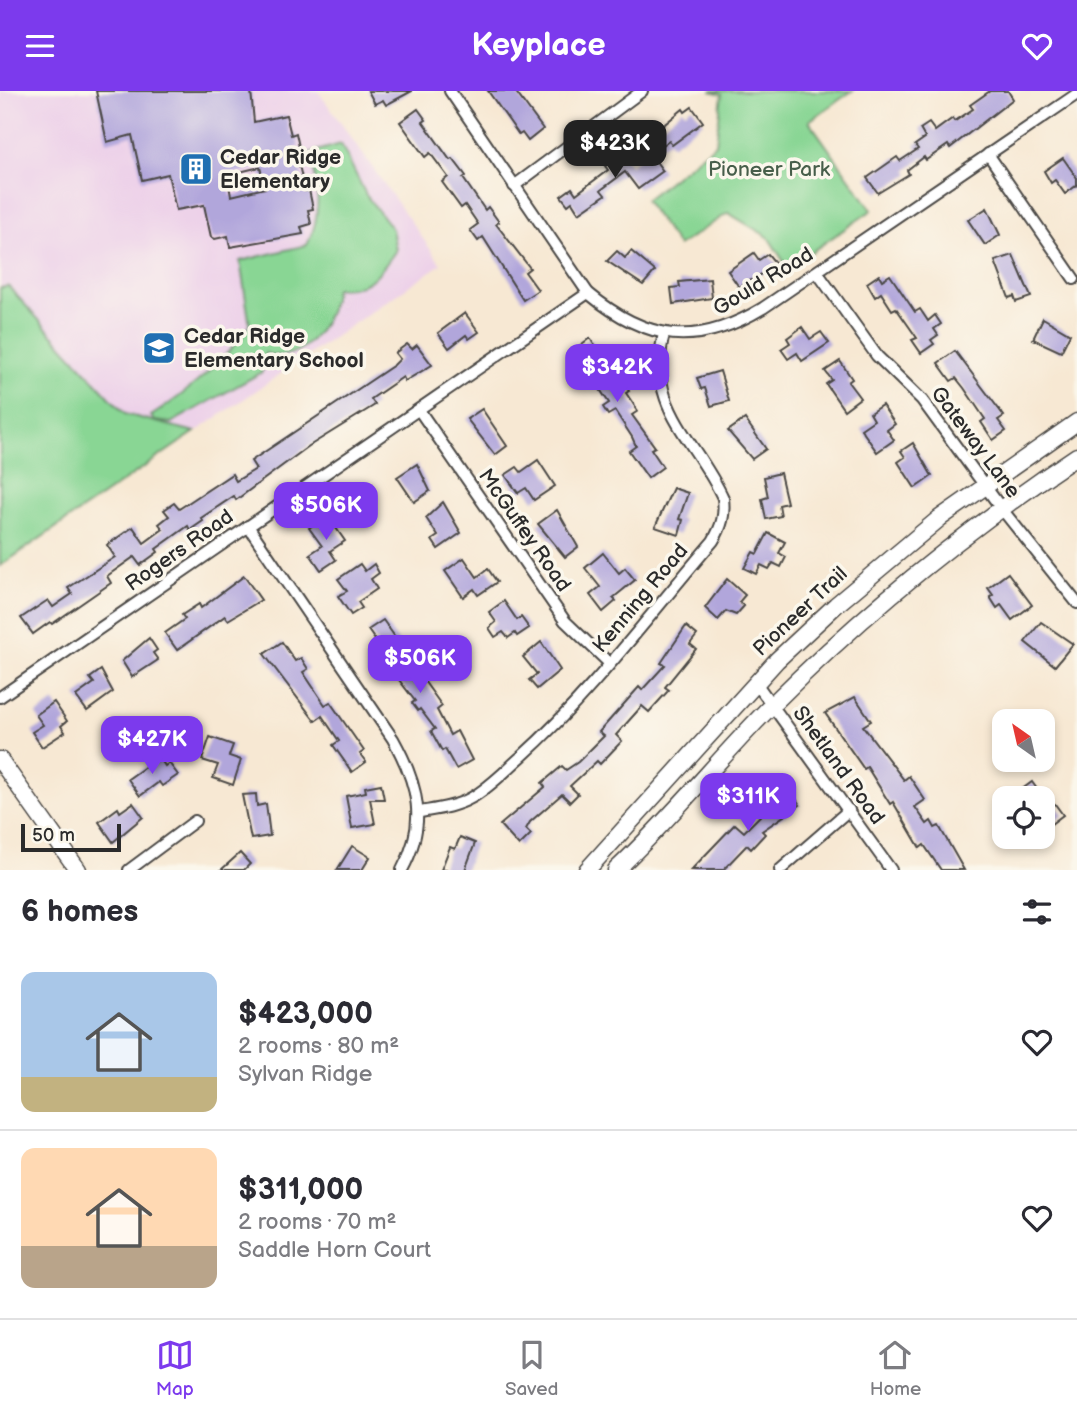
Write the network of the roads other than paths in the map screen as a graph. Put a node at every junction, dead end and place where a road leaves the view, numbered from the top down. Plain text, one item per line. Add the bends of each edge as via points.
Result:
1 (450, 91) edge
2 (642, 91) edge
3 (1077, 94) edge
4 (988, 154) junction
5 (514, 186) junction
6 (817, 272) junction
7 (1073, 279) dead end
8 (588, 293) junction
9 (664, 334) junction
10 (419, 410) junction
11 (1077, 422) edge
12 (1077, 456) edge
13 (984, 486) junction
14 (1001, 508) junction
15 (248, 526) junction
16 (1077, 603) edge
17 (608, 663) junction
18 (756, 683) junction
19 (0, 697) edge
20 (772, 705) junction
21 (0, 760) edge
22 (849, 810) junction
23 (419, 812) junction
24 (195, 821) dead end
25 (78, 870) edge
26 (129, 870) edge
27 (402, 870) edge
28 (587, 870) edge
29 (616, 870) edge
30 (780, 870) edge
31 (891, 870) edge

1 - 5 street, Gould Road
2 - 5 street
3 - 4 street, Gould Road
4 - 6 street, Gould Road
4 - 7 street
5 - 8 street, Gould Road
6 - 9 street, Gould Road via 738,323 714,332
6 - 13 street, Gateway Lane via 877,356 922,400
8 - 9 street, Gould Road via 629,322
8 - 10 street, Rogers Road
9 - 17 street, Kenning Road via 659,370 668,409 717,483 725,513 713,541
10 - 15 street, Rogers Road
10 - 17 street, McGuffey Road via 558,612
11 - 13 main road, Pioneer Trail
12 - 14 main road
13 - 14 street, Gateway Lane
13 - 18 main road, Pioneer Trail via 863,581
14 - 16 street, Gateway Lane
14 - 20 main road via 883,601
15 - 19 street, Rogers Road
15 - 23 street via 394,739 407,763
17 - 23 street, Kenning Road via 560,722 491,784 450,807
18 - 20 street, Shetland Road
18 - 28 main road, Pioneer Trail
20 - 22 street, Shetland Road
20 - 29 main road
21 - 25 main road
22 - 30 street
22 - 31 street, Shetland Road
23 - 27 street
24 - 26 street

